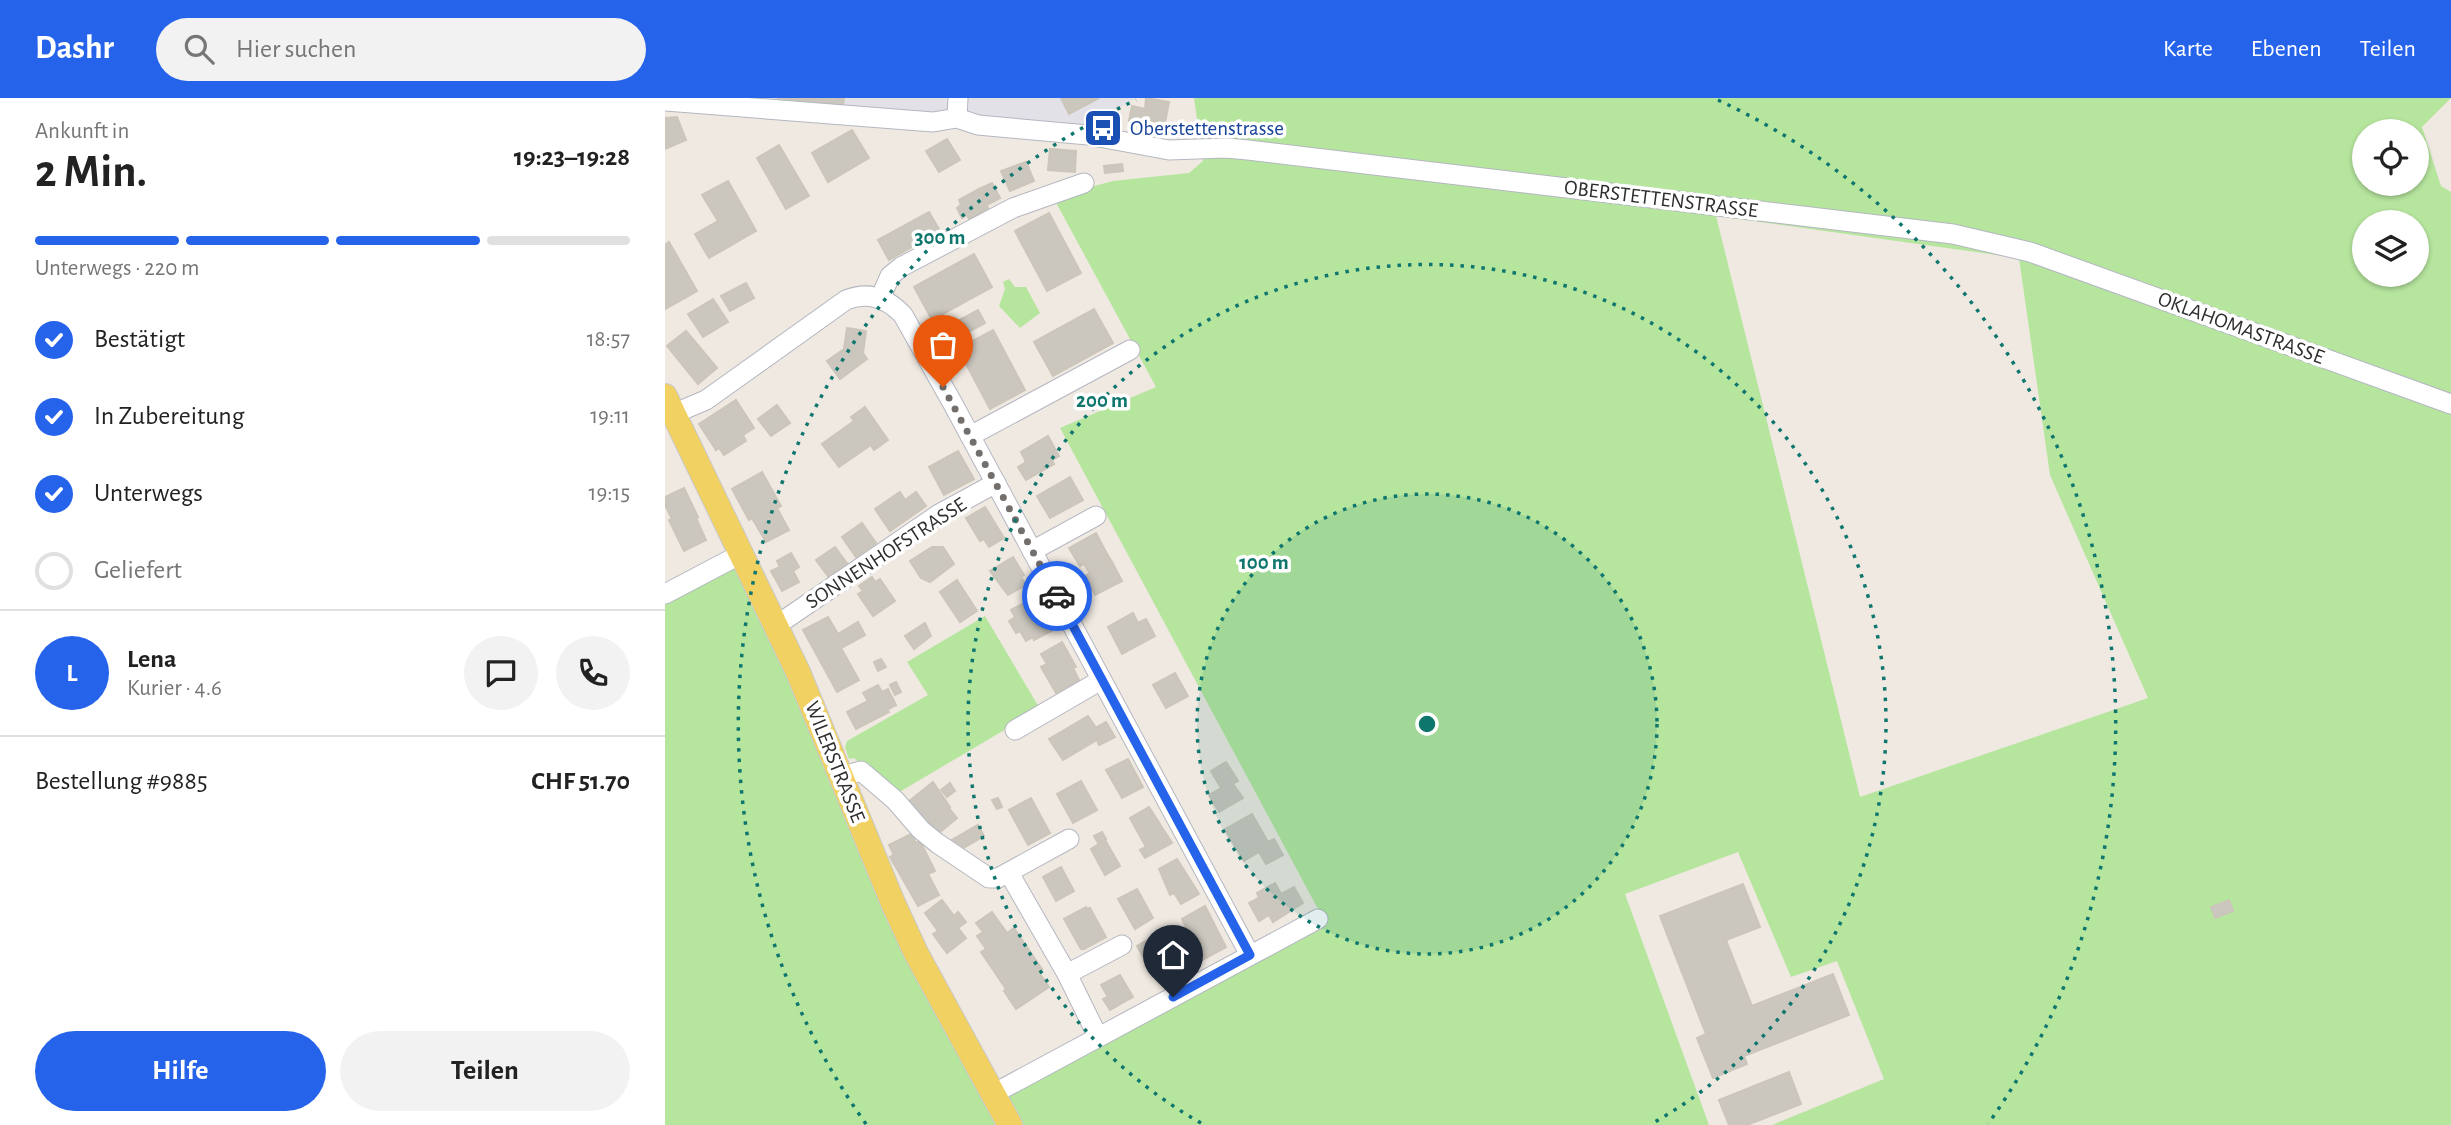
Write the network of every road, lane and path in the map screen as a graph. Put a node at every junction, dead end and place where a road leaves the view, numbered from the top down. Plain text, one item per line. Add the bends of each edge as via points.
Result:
1 (665, 101) edge
2 (957, 108) edge
3 (1084, 183) dead end
4 (2030, 252) joint
5 (880, 299) junction
6 (1130, 350) dead end
7 (2451, 404) edge
8 (669, 405) edge
9 (970, 436) junction
10 (996, 483) junction
11 (1096, 516) dead end
12 (1032, 551) junction
13 (741, 554) junction
14 (665, 594) edge
15 (777, 625) junction
16 (1101, 680) junction
17 (1016, 730) dead end
18 (842, 776) junction
19 (1069, 839) dead end
20 (1009, 873) junction
21 (1318, 919) dead end
22 (1122, 945) dead end
23 (1250, 955) junction
24 (1067, 974) junction
25 (1098, 1038) junction
26 (993, 1094) junction
27 (1010, 1125) edge

1 - 2 street, OBERSTETTENSTRASSE via 933,122
2 - 4 street, OBERSTETTENSTRASSE via 978,125 1088,135 1160,149 1248,150 1954,234
3 - 5 street via 1013,208 901,267 890,276
4 - 7 street, OKLAHOMASTRASSE
5 - 8 street via 864,295 839,304 706,400
5 - 9 street via 903,315
6 - 9 street
8 - 13 main road, WILERSTRASSE
9 - 10 street
10 - 12 street
10 - 15 street, SONNENHOFSTRASSE via 939,514
11 - 12 street
12 - 16 street
13 - 14 street
13 - 15 main road, WILERSTRASSE
15 - 18 main road, WILERSTRASSE
16 - 17 street
16 - 23 street
18 - 20 street via 861,771 921,830 989,878
18 - 26 main road, WILERSTRASSE via 916,953
19 - 20 street
20 - 24 street
21 - 23 street
22 - 24 street
23 - 25 street
24 - 25 street
25 - 26 street
26 - 27 main road, WILERSTRASSE

